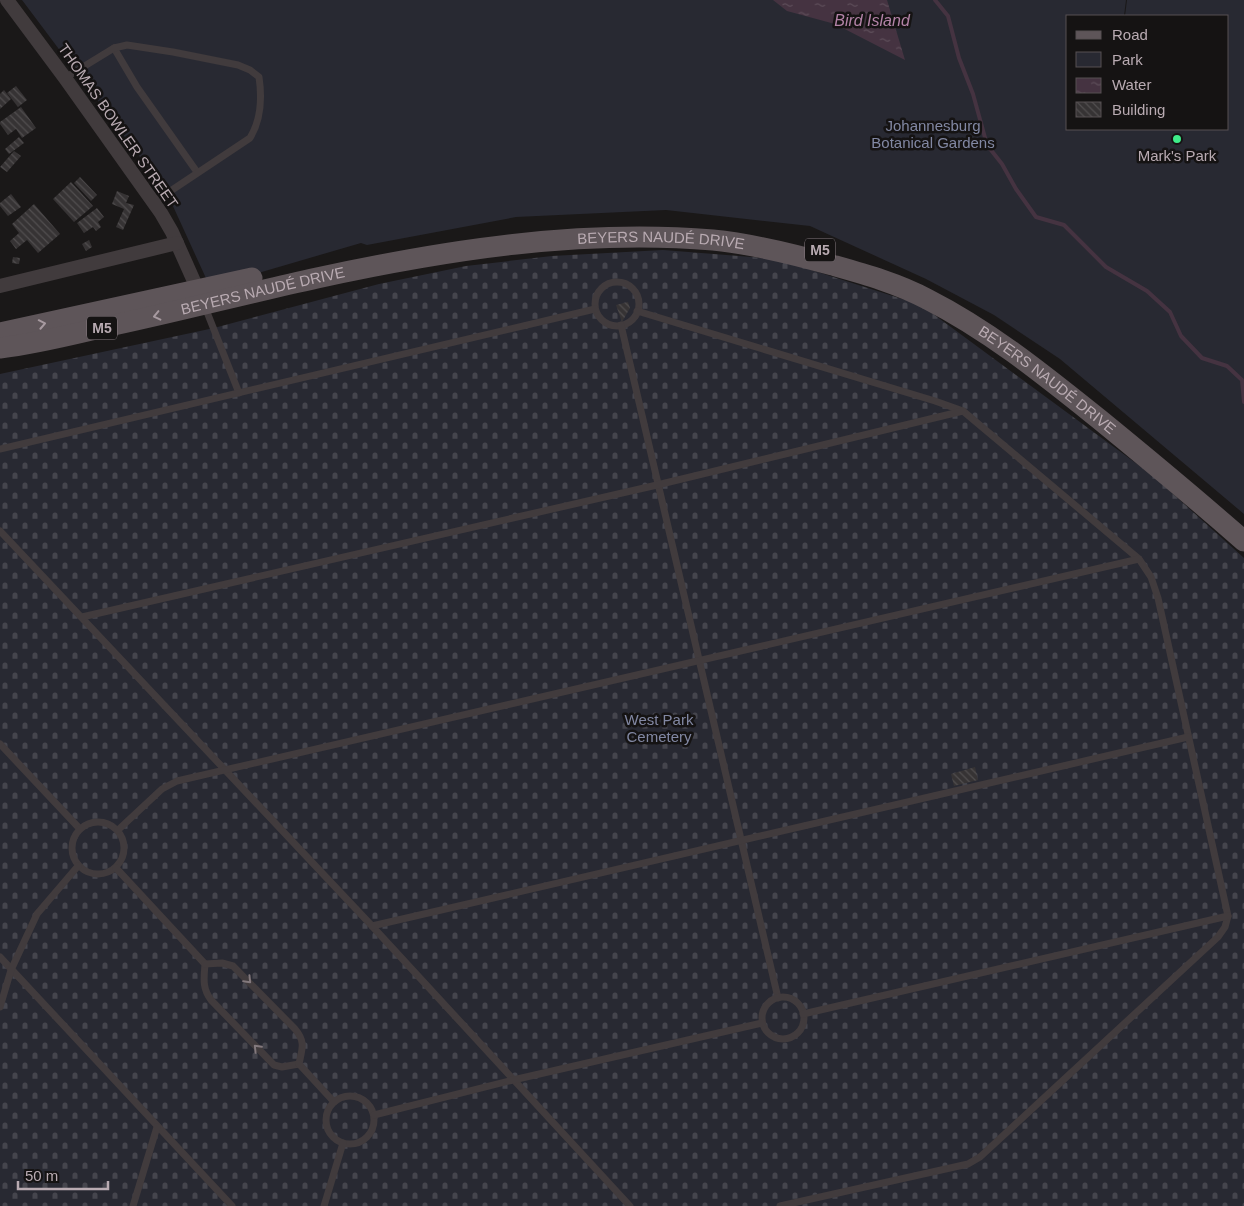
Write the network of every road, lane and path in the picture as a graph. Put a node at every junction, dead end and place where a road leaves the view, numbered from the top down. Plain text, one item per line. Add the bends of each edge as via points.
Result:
1 (7, 0) edge
2 (114, 48) junction
3 (65, 78) junction
4 (197, 172) junction
5 (154, 202) junction
6 (177, 243) junction
7 (0, 286) edge
8 (201, 297) junction
9 (596, 309) junction
10 (638, 311) junction
11 (621, 326) junction
12 (0, 333) edge
13 (0, 348) edge
14 (239, 393) junction
15 (963, 411) junction
16 (0, 448) edge
17 (658, 484) junction
18 (1244, 525) edge
19 (0, 531) edge
20 (1244, 540) edge
21 (1139, 559) junction
22 (82, 617) junction
23 (698, 660) junction
24 (1188, 737) junction
25 (0, 744) edge
26 (226, 771) junction
27 (80, 829) junction
28 (118, 830) junction
29 (742, 839) junction
30 (78, 866) junction
31 (116, 868) junction
32 (1228, 916) junction
33 (372, 926) junction
34 (0, 957) edge
35 (205, 964) junction
36 (11, 970) junction
37 (778, 998) junction
38 (0, 1007) edge
39 (803, 1014) junction
40 (762, 1023) junction
41 (299, 1064) junction
42 (513, 1080) junction
43 (334, 1102) junction
44 (374, 1115) junction
45 (157, 1127) junction
46 (343, 1143) junction
47 (133, 1206) edge
48 (232, 1206) edge
49 (324, 1206) edge
50 (630, 1206) edge
51 (780, 1206) edge

1 - 3 street, THOMAS BOWLER STREET
2 - 3 lane
2 - 4 lane via 137,87
2 - 4 lane via 127,45 202,57 238,65 259,77 262,94 253,132 244,144
3 - 5 street, THOMAS BOWLER STREET
4 - 5 lane
5 - 6 street, THOMAS BOWLER STREET
6 - 7 street
6 - 8 street, THOMAS BOWLER STREET
12 -> 8 main road, BEYERS NAUDÉ DRIVE / M5
8 -> 13 main road, BEYERS NAUDÉ DRIVE / M5 via 54,338
8 - 14 lane
8 - 18 main road, BEYERS NAUDÉ DRIVE / M5 via 234,283 314,264 394,249 553,229 652,226 784,240 888,270 976,312 1074,382
8 - 20 main road, BEYERS NAUDÉ DRIVE / M5 via 474,250 565,239 713,240 781,251 867,275 942,306 1044,374
9 - 10 lane via 596,298 602,288 618,282 636,294
9 - 11 lane via 605,323
9 - 14 lane
10 - 11 lane
10 - 15 lane
11 - 17 lane
14 - 16 lane
15 - 17 lane
15 - 21 lane
17 - 22 lane
17 - 23 lane
19 - 22 lane
21 - 23 lane
21 - 24 lane via 1151,577 1158,598
22 - 26 lane
23 - 26 lane
23 - 29 lane
24 - 29 lane
24 - 32 lane
25 - 27 lane
26 - 28 lane via 177,781 162,789
26 - 33 lane
27 - 28 lane via 99,822
27 - 30 lane via 72,847
28 - 31 lane via 124,849
29 - 33 lane
29 - 37 lane
30 - 31 lane via 97,875
30 - 36 lane via 37,914
31 - 35 lane
32 - 39 lane
32 - 51 lane via 1218,937 980,1157 968,1164
33 - 42 lane
34 - 36 lane
41 -> 35 lane via 274,1065 211,1000 205,992
35 -> 41 lane via 232,966 295,1029 302,1037
36 - 38 lane
36 - 45 lane
37 - 39 lane via 794,1001
37 - 40 lane via 765,1007
39 - 40 lane via 800,1030 787,1039 771,1036
40 - 42 lane
41 - 43 lane
42 - 44 lane
42 - 50 lane
43 - 44 lane via 345,1096 358,1096 368,1103
43 - 46 lane via 327,1113 326,1125 332,1136
44 - 46 lane via 374,1127 366,1138 355,1144
45 - 47 lane
45 - 48 lane
46 - 49 lane

